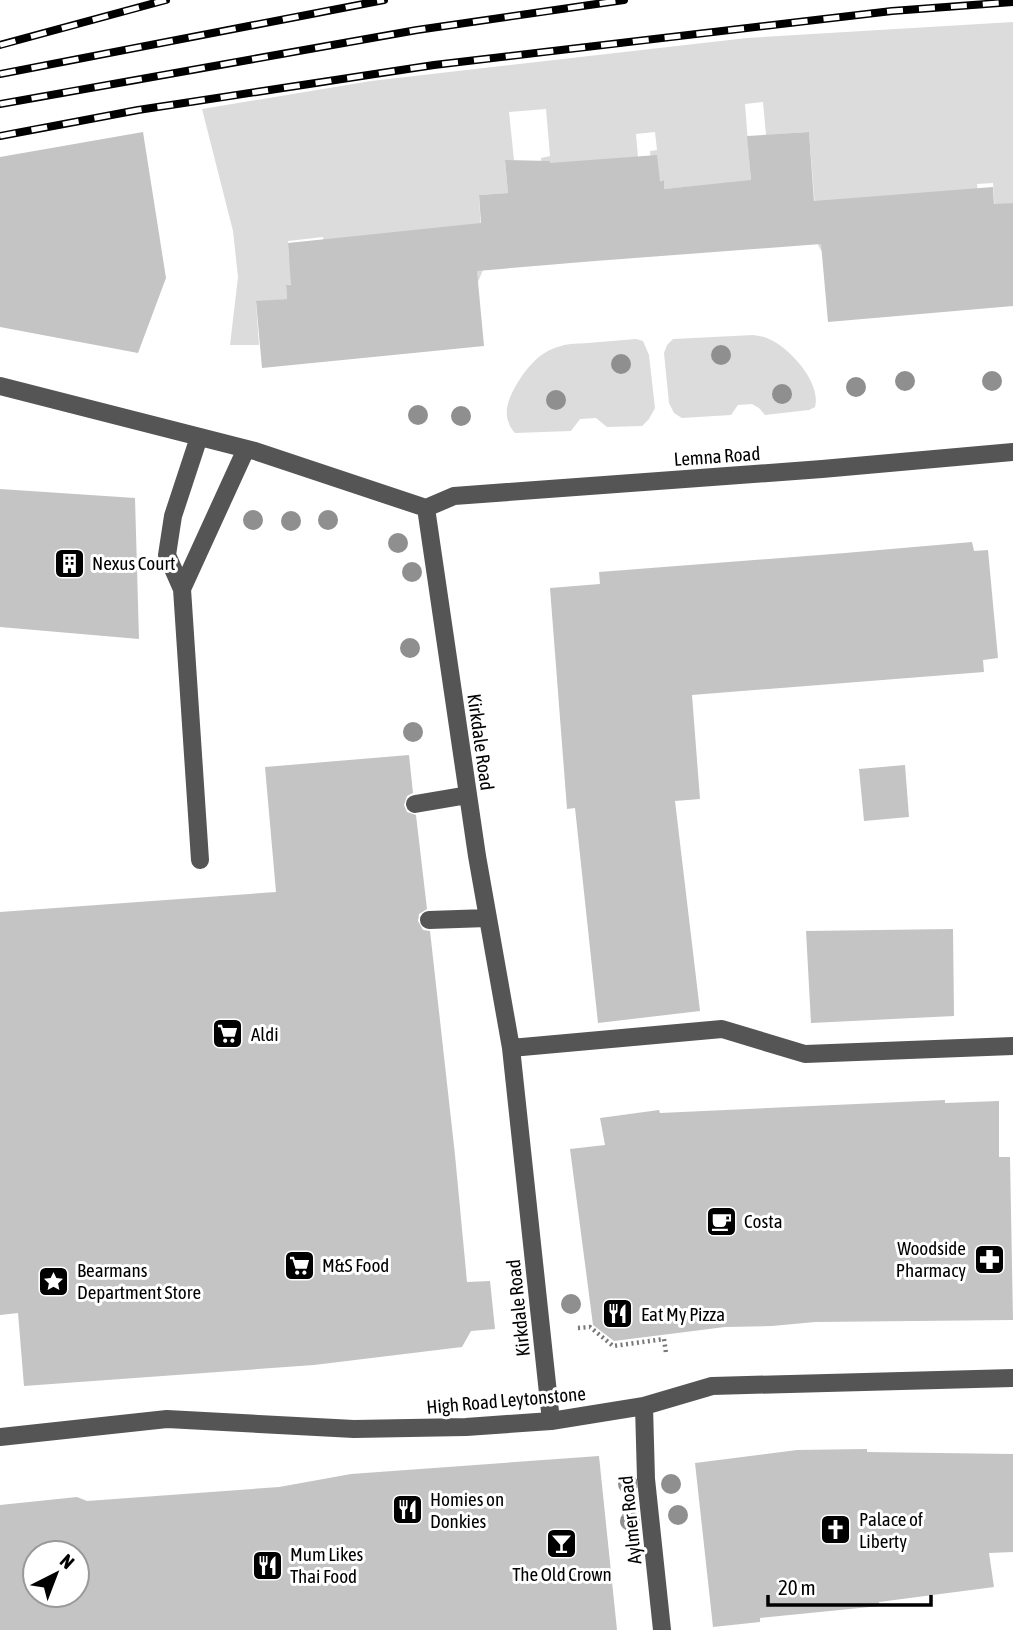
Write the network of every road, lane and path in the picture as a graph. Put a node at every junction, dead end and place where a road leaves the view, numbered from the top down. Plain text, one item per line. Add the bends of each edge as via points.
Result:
1 (0, 386) edge
2 (198, 437) junction
3 (246, 449) junction
4 (1013, 452) edge
5 (426, 508) junction
6 (182, 589) junction
7 (468, 795) junction
8 (415, 804) dead end
9 (200, 860) dead end
10 (487, 918) junction
11 (429, 920) dead end
12 (1013, 1046) edge
13 (511, 1048) junction
14 (577, 1328) dead end
15 (666, 1353) dead end
16 (1013, 1378) edge
17 (644, 1406) junction
18 (551, 1421) junction
19 (0, 1437) edge
20 (662, 1630) edge

1 - 2 street
2 - 3 street
2 - 6 street via 173,516 167,555
3 - 5 street
3 - 6 street
4 - 5 street, Lemna Road via 454,496
5 - 7 street, Kirkdale Road
6 - 9 street
7 - 8 street
7 - 10 street, Kirkdale Road
10 - 11 street
10 - 13 street, Kirkdale Road
12 - 13 street via 805,1054 722,1029
13 - 18 street, Kirkdale Road
14 - 15 path via 590,1327 612,1346 664,1339
16 - 17 street, High Road Leytonstone via 712,1386
17 - 18 street, High Road Leytonstone
17 - 20 street, Aylmer Road via 646,1479
18 - 19 street, High Road Leytonstone via 354,1429 167,1419

